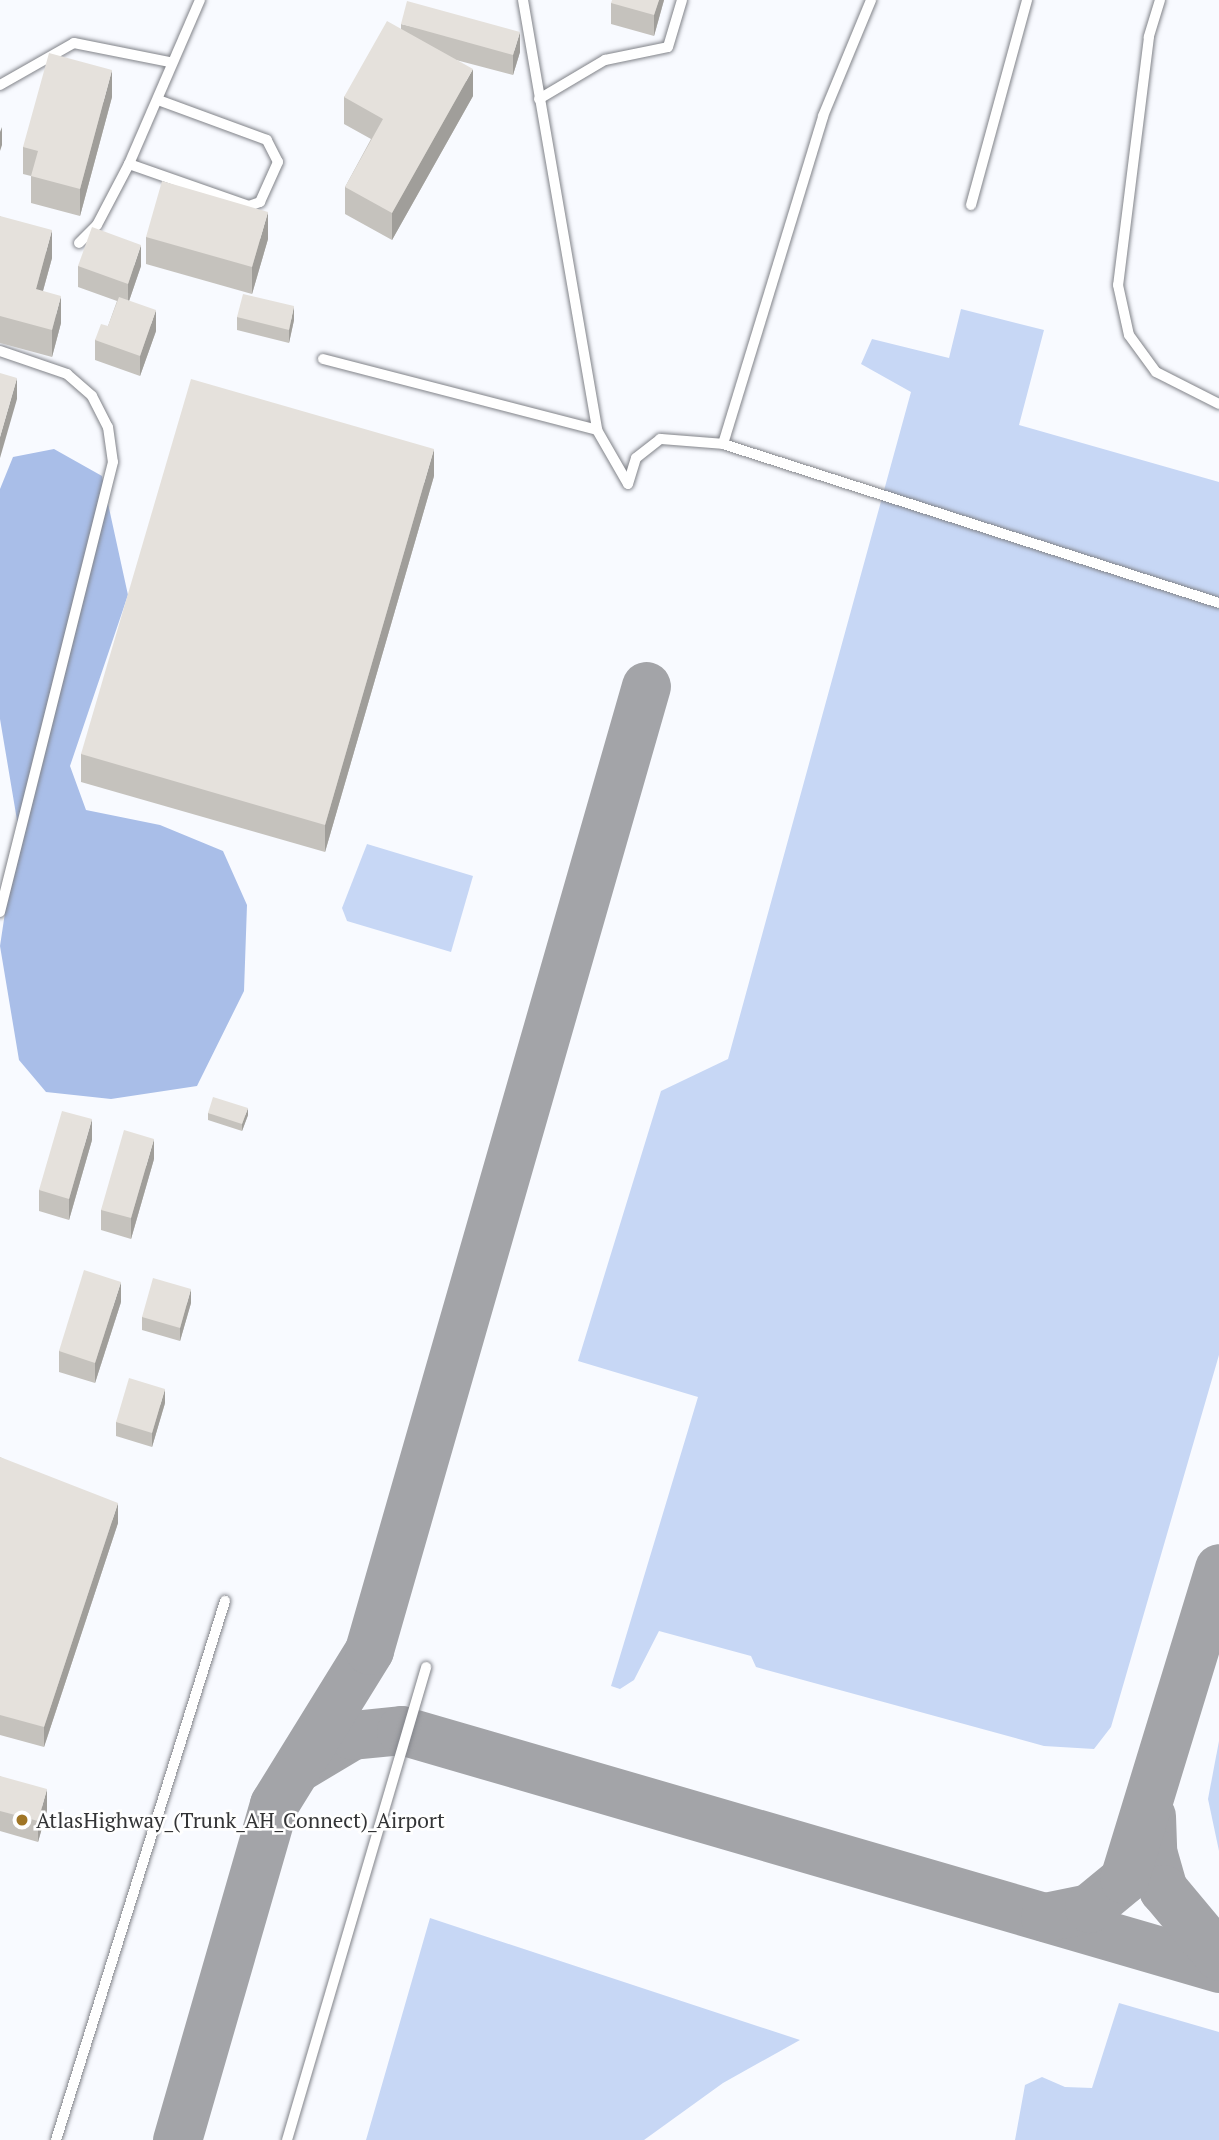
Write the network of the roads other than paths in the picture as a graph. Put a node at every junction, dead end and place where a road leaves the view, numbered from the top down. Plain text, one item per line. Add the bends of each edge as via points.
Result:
1 (200, 0) edge
2 (523, 0) edge
3 (682, 0) edge
4 (872, 0) edge
5 (1027, 0) edge
6 (1160, 0) edge
7 (170, 62) junction
8 (0, 85) edge
9 (539, 99) junction
10 (158, 100) junction
11 (129, 164) junction
12 (971, 205) dead end
13 (79, 243) dead end
14 (0, 351) edge
15 (323, 359) dead end
16 (1219, 404) edge
17 (597, 430) junction
18 (723, 444) junction
19 (1219, 603) edge
20 (0, 912) edge
21 (225, 1601) dead end
22 (426, 1667) dead end
23 (56, 2140) edge
24 (287, 2140) edge

1 - 7 lane
2 - 9 lane
3 - 9 lane via 668,47 605,60
4 - 18 lane via 815,140
5 - 12 lane
6 - 16 lane via 1149,37 1118,285 1129,335 1156,372
7 - 8 lane via 75,43
7 - 10 lane
9 - 17 lane
10 - 11 lane
10 - 11 lane via 267,141 278,162 260,202 249,206
11 - 13 lane via 97,225
14 - 20 lane via 67,374 92,396 108,427 113,462
15 - 17 lane
17 - 18 lane via 628,484 636,458 660,439
18 - 19 lane
21 - 23 lane
22 - 24 lane

